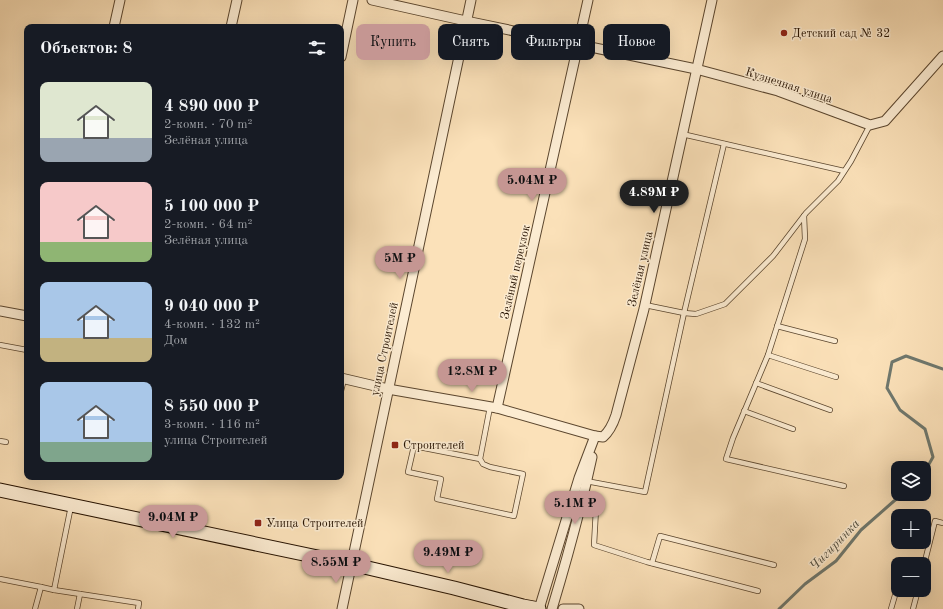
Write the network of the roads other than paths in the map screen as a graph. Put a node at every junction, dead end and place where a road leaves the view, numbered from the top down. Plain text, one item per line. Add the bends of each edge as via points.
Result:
1 (120, 0) edge
2 (237, 0) edge
3 (353, 0) edge
4 (372, 0) edge
5 (471, 0) edge
6 (588, 0) edge
7 (712, 0) edge
8 (466, 21) junction
9 (115, 24) edge
10 (232, 24) edge
11 (583, 24) edge
12 (511, 30) edge
13 (344, 43) edge
14 (595, 48) edge
15 (943, 56) edge
16 (574, 60) edge
17 (696, 69) junction
18 (870, 125) junction
19 (682, 134) junction
20 (724, 144) junction
21 (844, 171) junction
22 (804, 216) junction
23 (645, 305) junction
24 (0, 311) edge
25 (684, 313) junction
26 (24, 315) edge
27 (777, 326) junction
28 (835, 341) dead end
29 (0, 345) edge
30 (24, 349) edge
31 (768, 355) junction
32 (344, 378) edge
33 (836, 378) dead end
34 (756, 384) junction
35 (388, 389) junction
36 (494, 408) junction
37 (830, 410) dead end
38 (744, 411) junction
39 (793, 429) dead end
40 (596, 436) junction
41 (0, 441) edge
42 (6, 442) dead end
43 (480, 459) junction
44 (586, 481) junction
45 (844, 486) dead end
46 (0, 490) edge
47 (584, 491) junction
48 (71, 504) junction
49 (943, 523) edge
50 (926, 557) edge
51 (652, 563) junction
52 (351, 564) junction
53 (774, 565) dead end
54 (0, 579) edge
55 (41, 587) junction
56 (54, 590) junction
57 (758, 590) dead end
58 (80, 594) junction
59 (894, 597) edge
60 (916, 597) edge
61 (35, 609) edge
62 (77, 609) edge
63 (138, 609) edge
64 (342, 609) edge
65 (539, 609) edge
66 (552, 609) edge
67 (563, 609) edge
68 (579, 609) edge
69 (891, 609) edge
70 (913, 609) edge

1 - 9 street
2 - 10 street
3 - 13 street
4 - 8 street, Кузнечная улица
5 - 8 street, улица Строителей
6 - 11 street, Зелёный переулок
7 - 17 street, Зелёная улица
8 - 12 street, Кузнечная улица
8 - 35 street, улица Строителей
14 - 17 street, Кузнечная улица
15 - 18 street via 885,121
16 - 36 street, Зелёный переулок
17 - 18 street, Кузнечная улица via 778,91
17 - 19 street, Зелёная улица
18 - 21 lane
19 - 20 lane
19 - 23 street, Зелёная улица
20 - 21 lane
20 - 25 lane
21 - 22 lane via 838,181
22 - 25 lane via 773,256 724,304 696,314
22 - 27 lane via 804,240
23 - 25 lane
23 - 40 street, Зелёная улица via 612,426 603,437
24 - 26 street
25 - 44 lane via 645,492
27 - 28 lane
27 - 31 lane
29 - 30 lane
31 - 33 lane
31 - 34 lane
32 - 35 street
34 - 37 lane
34 - 38 lane
35 - 36 street
35 - 52 street, улица Строителей
36 - 40 street
36 - 43 lane
38 - 39 lane
38 - 45 lane via 726,460
40 - 44 street
40 - 65 street via 579,478
41 - 42 lane
43 - 43 lane via 483,464 490,467 523,474 514,516 437,499 441,479 408,472 414,446
44 - 47 street
46 - 48 street
47 - 51 lane via 596,509 594,545
47 - 66 street
48 - 52 street
48 - 56 lane
49 - 50 lane via 935,521
51 - 53 lane via 660,536
51 - 57 lane
52 - 64 street, улица Строителей
52 - 65 street
54 - 55 lane
55 - 56 lane
55 - 61 lane
56 - 58 lane
58 - 62 lane
58 - 63 lane via 139,603
59 - 69 lane
60 - 70 lane
67 - 68 street

